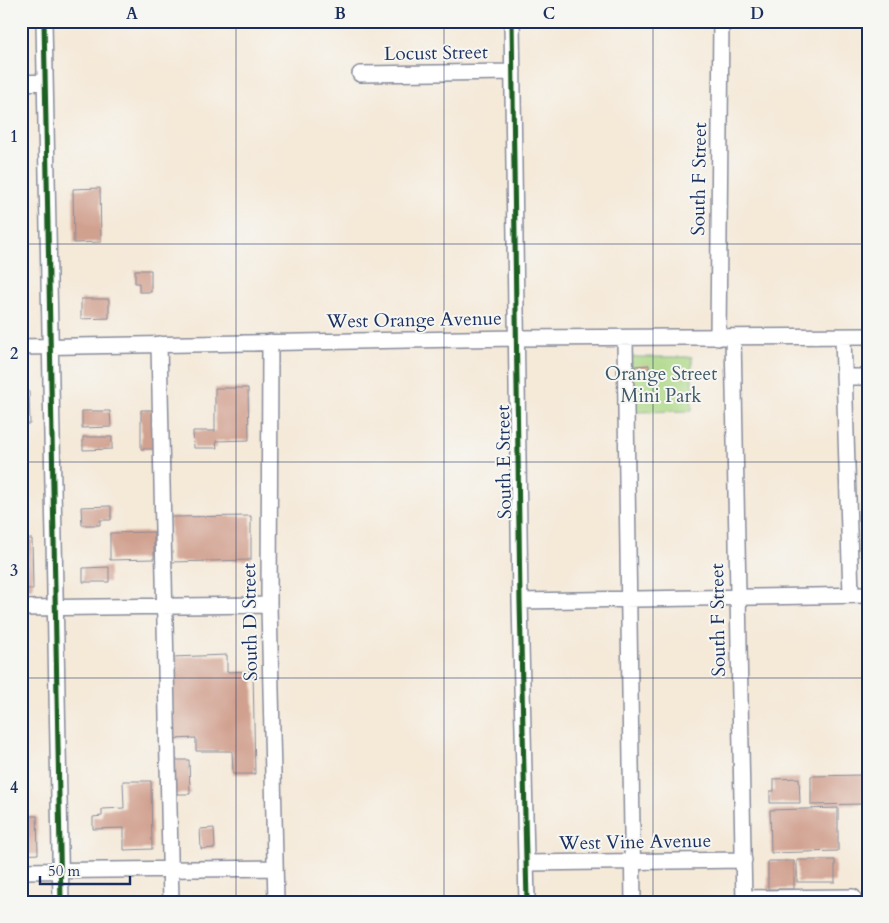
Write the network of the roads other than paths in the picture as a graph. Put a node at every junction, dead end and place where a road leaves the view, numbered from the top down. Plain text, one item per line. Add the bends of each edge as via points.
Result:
1 (44, 21) edge
2 (512, 21) edge
3 (721, 21) edge
4 (513, 72) junction
5 (360, 74) dead end
6 (45, 82) junction
7 (21, 83) edge
8 (868, 336) edge
9 (733, 337) junction
10 (843, 337) junction
11 (518, 338) junction
12 (626, 338) junction
13 (718, 338) junction
14 (270, 342) junction
15 (159, 344) junction
16 (50, 346) junction
17 (21, 347) edge
18 (868, 376) edge
19 (844, 377) junction
20 (851, 595) junction
21 (868, 595) edge
22 (738, 597) junction
23 (629, 599) junction
24 (520, 601) junction
25 (164, 606) junction
26 (269, 606) junction
27 (54, 607) junction
28 (21, 608) edge
29 (744, 860) junction
30 (632, 862) junction
31 (527, 863) junction
32 (275, 868) junction
33 (170, 869) junction
34 (61, 870) junction
35 (21, 871) edge
36 (744, 900) edge
37 (61, 902) edge
38 (171, 902) edge
39 (276, 902) edge
40 (527, 902) edge
41 (634, 902) edge
42 (853, 902) edge

1 - 6 street
2 - 4 street, South E Street
3 - 13 street, South F Street
4 - 5 street, Locust Street
4 - 11 street, South E Street
6 - 7 street
6 - 16 street
8 - 10 street, West Orange Avenue
9 - 10 street, West Orange Avenue
9 - 13 street, West Orange Avenue
9 - 22 street, South F Street
10 - 19 street
11 - 12 street, West Orange Avenue
11 - 14 street, West Orange Avenue
11 - 24 street, South E Street
12 - 13 street, West Orange Avenue
12 - 23 street
14 - 15 street, West Orange Avenue
14 - 26 street, South D Street
15 - 16 street, West Orange Avenue
15 - 25 street
16 - 17 street, West Orange Avenue
16 - 27 street
18 - 19 street
19 - 20 street
20 - 21 street
20 - 22 street
22 - 23 street
22 - 29 street, South F Street
23 - 24 street
23 - 30 street
24 - 31 street, South E Street
25 - 26 street
25 - 27 street
25 - 33 street
26 - 32 street, South D Street
27 - 28 street
27 - 34 street
29 - 30 street, West Vine Avenue
29 - 36 street, South F Street
30 - 31 street, West Vine Avenue
30 - 41 street
31 - 40 street, South E Street
32 - 33 street
32 - 39 street, South D Street
33 - 34 street
33 - 38 street
34 - 35 street
34 - 37 street
36 - 42 street via 853,897

